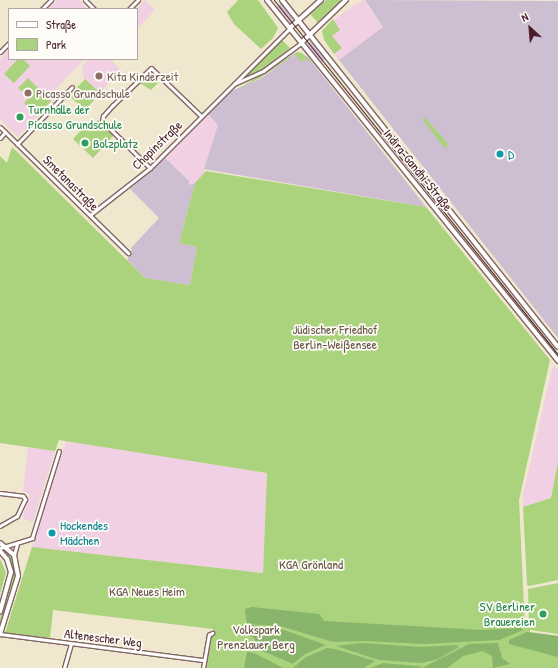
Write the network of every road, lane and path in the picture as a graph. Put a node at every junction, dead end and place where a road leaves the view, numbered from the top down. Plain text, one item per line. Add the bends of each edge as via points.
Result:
1 (44, 0) edge
2 (51, 0) edge
3 (85, 0) edge
4 (138, 0) edge
5 (267, 0) edge
6 (282, 0) edge
7 (322, 0) edge
8 (346, 0) edge
9 (48, 3) junction
10 (43, 8) edge
11 (93, 8) edge
12 (129, 8) edge
13 (299, 20) junction
14 (290, 28) junction
15 (310, 34) junction
16 (301, 43) junction
17 (8, 44) edge
18 (0, 52) edge
19 (234, 84) junction
20 (72, 86) dead end
21 (354, 92) junction
22 (347, 98) junction
23 (201, 116) junction
24 (0, 127) edge
25 (5, 132) junction
26 (0, 138) edge
27 (17, 144) junction
28 (150, 168) junction
29 (90, 216) junction
30 (128, 253) dead end
31 (556, 345) edge
32 (558, 361) edge
33 (58, 451) dead end
34 (0, 493) edge
35 (0, 526) edge
36 (0, 543) edge
37 (17, 544) junction
38 (6, 546) junction
39 (0, 548) edge
40 (0, 551) edge
41 (14, 555) junction
42 (0, 612) edge
43 (212, 633) dead end
44 (0, 634) edge
45 (71, 644) junction
46 (204, 660) junction
47 (64, 668) edge
48 (203, 668) edge

1 - 9 street
2 - 9 street
3 - 11 street
4 - 12 street
5 - 14 main road, Indira-Gandhi-Straße
6 - 13 main road, Indira-Gandhi-Straße
7 - 13 main road
8 - 15 main road
9 - 10 street
13 - 14 main road
13 - 15 main road, Indira-Gandhi-Straße
14 - 16 main road, Indira-Gandhi-Straße
14 - 19 street, Chopinstraße
15 - 16 main road
15 - 21 main road, Indira-Gandhi-Straße
16 - 19 street, Chopinstraße via 263,71
16 - 22 main road, Indira-Gandhi-Straße
17 - 18 street
19 - 23 street, Chopinstraße
20 - 27 street
21 - 22 main road
21 - 31 main road, Indira-Gandhi-Straße
22 - 32 main road, Indira-Gandhi-Straße
23 - 28 street, Chopinstraße
23 - 28 street via 151,68 102,116 102,121
24 - 25 street, Smetanastraße
25 - 26 street
25 - 27 street, Smetanastraße
27 - 29 street, Smetanastraße
28 - 29 street, Chopinstraße
29 - 30 street, Smetanastraße
33 - 37 street via 32,538
34 - 35 street via 23,496 25,499 17,516
36 - 38 main road
37 - 38 street
37 - 41 street
38 - 39 street
38 - 41 main road
40 - 42 main road via 6,559 10,576
41 - 44 main road via 18,576
43 - 46 street via 209,635
44 - 45 street, Altenescher Weg
45 - 46 street, Altenescher Weg
45 - 47 street
46 - 48 street

